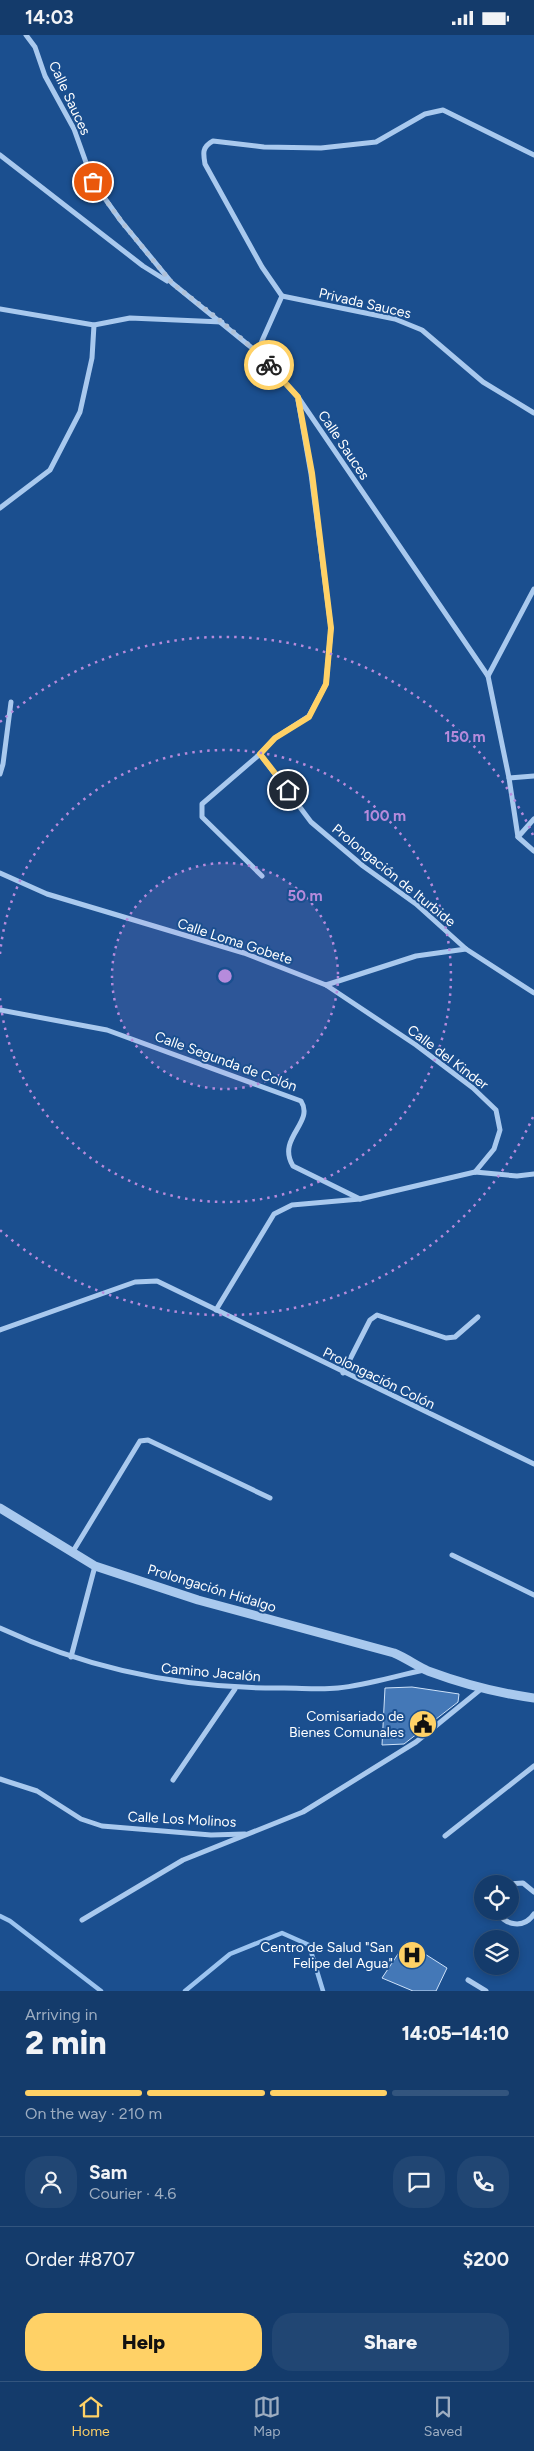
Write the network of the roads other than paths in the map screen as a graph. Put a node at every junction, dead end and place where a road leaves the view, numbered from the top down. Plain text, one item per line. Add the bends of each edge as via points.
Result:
1 (26, 35) edge
2 (0, 155) edge
3 (534, 155) edge
4 (172, 283) junction
5 (282, 296) junction
6 (0, 309) edge
7 (222, 322) junction
8 (94, 325) junction
9 (257, 352) junction
10 (298, 397) junction
11 (534, 413) edge
12 (0, 508) edge
13 (534, 589) edge
14 (488, 676) junction
15 (11, 702) dead end
16 (260, 754) junction
17 (0, 774) edge
18 (534, 776) edge
19 (509, 778) junction
20 (534, 819) edge
21 (518, 837) junction
22 (534, 851) edge
23 (0, 873) edge
24 (262, 876) dead end
25 (466, 949) junction
26 (326, 985) junction
27 (534, 993) edge
28 (0, 1010) edge
29 (475, 1172) junction
30 (534, 1174) edge
31 (360, 1199) junction
32 (216, 1310) junction
33 (478, 1317) dead end
34 (0, 1330) edge
35 (343, 1373) junction
36 (534, 1464) edge
37 (270, 1499) dead end
38 (0, 1508) edge
39 (72, 1553) junction
40 (452, 1555) dead end
41 (95, 1566) junction
42 (534, 1595) edge
43 (0, 1628) edge
44 (70, 1657) junction
45 (426, 1670) junction
46 (236, 1689) junction
47 (481, 1689) junction
48 (534, 1698) edge
49 (534, 1766) edge
50 (0, 1779) edge
51 (173, 1780) dead end
52 (248, 1834) junction
53 (445, 1836) dead end
54 (519, 1883) edge
55 (534, 1892) edge
56 (534, 1914) edge
57 (82, 1919) dead end
58 (505, 1920) edge
59 (468, 1980) dead end
60 (486, 1991) edge

1 - 4 street, Calle Sauces via 35,47 45,75 74,129 93,182
2 - 4 street via 143,266
3 - 5 street via 443,110 424,114 376,142 321,148 264,147 213,141 206,145 203,153 205,164 262,267
4 - 7 street, Calle Sauces
5 - 9 street
5 - 11 street, Privada Sauces via 394,319 422,330 483,382
6 - 8 street
7 - 8 street via 130,318
7 - 9 street, Calle Sauces
8 - 12 street via 92,358 80,412 50,470
9 - 10 street, Calle Sauces
10 - 14 street, Calle Sauces
10 - 16 street via 312,473 331,628 327,675 326,684 309,717 275,738
13 - 14 street
14 - 19 street, Calle Sauces
15 - 17 street
16 - 24 street via 202,804 202,817
16 - 25 street, Prolongación de Iturbide via 311,822 363,866 416,904
18 - 19 street
19 - 21 street, Calle Sauces
20 - 21 street
21 - 22 street
23 - 26 street, Calle Loma Gobete via 48,893 244,953
25 - 26 street via 416,956
25 - 27 street, Prolongación de Iturbide
26 - 29 street, Calle del Kinder via 416,1045 473,1088 496,1110 500,1130 494,1149
28 - 31 street, Calle Segunda de Colón via 107,1030 301,1101 305,1107 304,1115 288,1145 288,1157 293,1166
29 - 30 street via 517,1176
29 - 31 street
31 - 32 street via 292,1205 274,1214
32 - 34 street, Prolongación Colón via 157,1281 135,1282
32 - 35 street, Prolongación Colón
33 - 35 street via 455,1337 446,1338 377,1315 370,1320
35 - 36 street, Prolongación Colón
37 - 39 street via 148,1440 140,1441
38 - 39 street, Prolongación Hidalgo
39 - 41 street, Prolongación Hidalgo
40 - 42 street
41 - 44 street
41 - 45 street, Prolongación Hidalgo via 198,1600 394,1653
43 - 44 street, Camino Jacalón
44 - 46 street, Camino Jacalón via 135,1675
45 - 46 street, Camino Jacalón via 337,1688
45 - 47 street, Prolongación Hidalgo
46 - 51 street
47 - 48 street, Prolongación Hidalgo
47 - 52 street via 416,1742 303,1812
49 - 53 street
50 - 52 street, Calle Los Molinos via 37,1791 81,1819 102,1825 211,1835
52 - 57 street, Calle Los Molinos via 183,1860
54 - 55 street
56 - 58 street via 526,1922 518,1924
59 - 60 street

